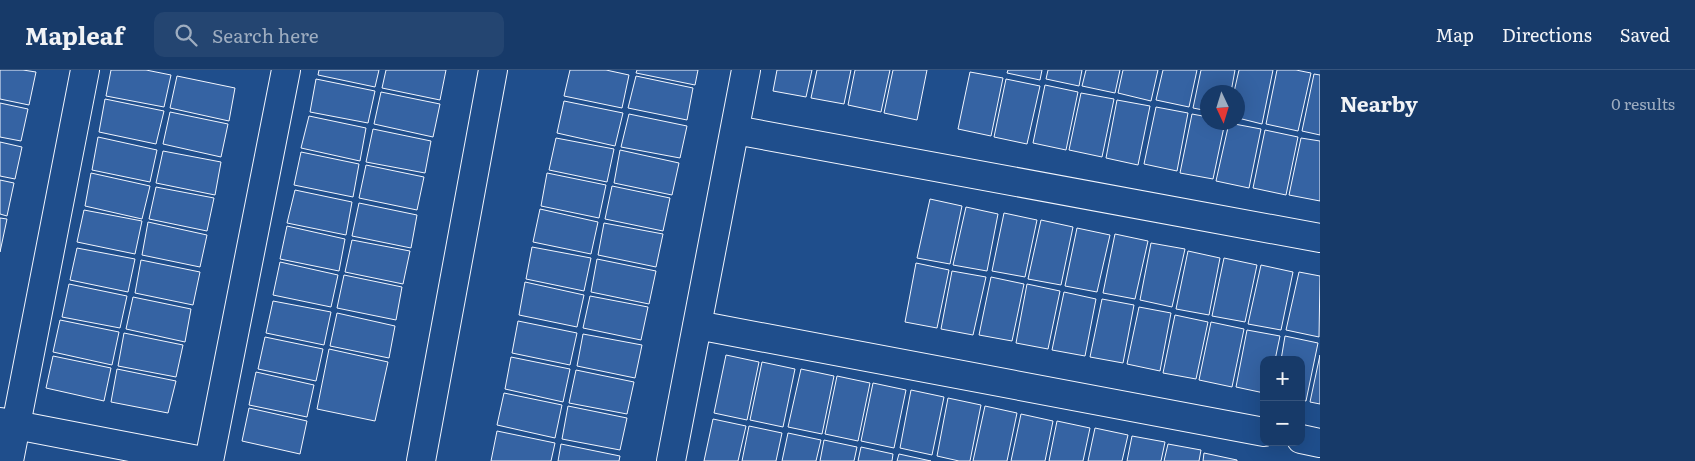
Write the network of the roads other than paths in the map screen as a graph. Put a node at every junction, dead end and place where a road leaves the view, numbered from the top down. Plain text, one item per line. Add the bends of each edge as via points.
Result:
1 (85, 70) edge
2 (286, 70) edge
3 (493, 70) edge
4 (746, 70) edge
5 (735, 130) junction
6 (1320, 238) edge
7 (697, 325) junction
8 (8, 423) edge
9 (1260, 431) edge
10 (1305, 440) edge
11 (1320, 443) edge
12 (9, 461) edge
13 (204, 461) edge
14 (209, 461) edge
15 (422, 461) edge
16 (671, 461) edge

1 - 8 street
2 - 14 street
3 - 15 street
4 - 5 street
5 - 6 street
5 - 7 street
7 - 9 street
7 - 16 street
8 - 12 street
8 - 13 street
10 - 11 street

